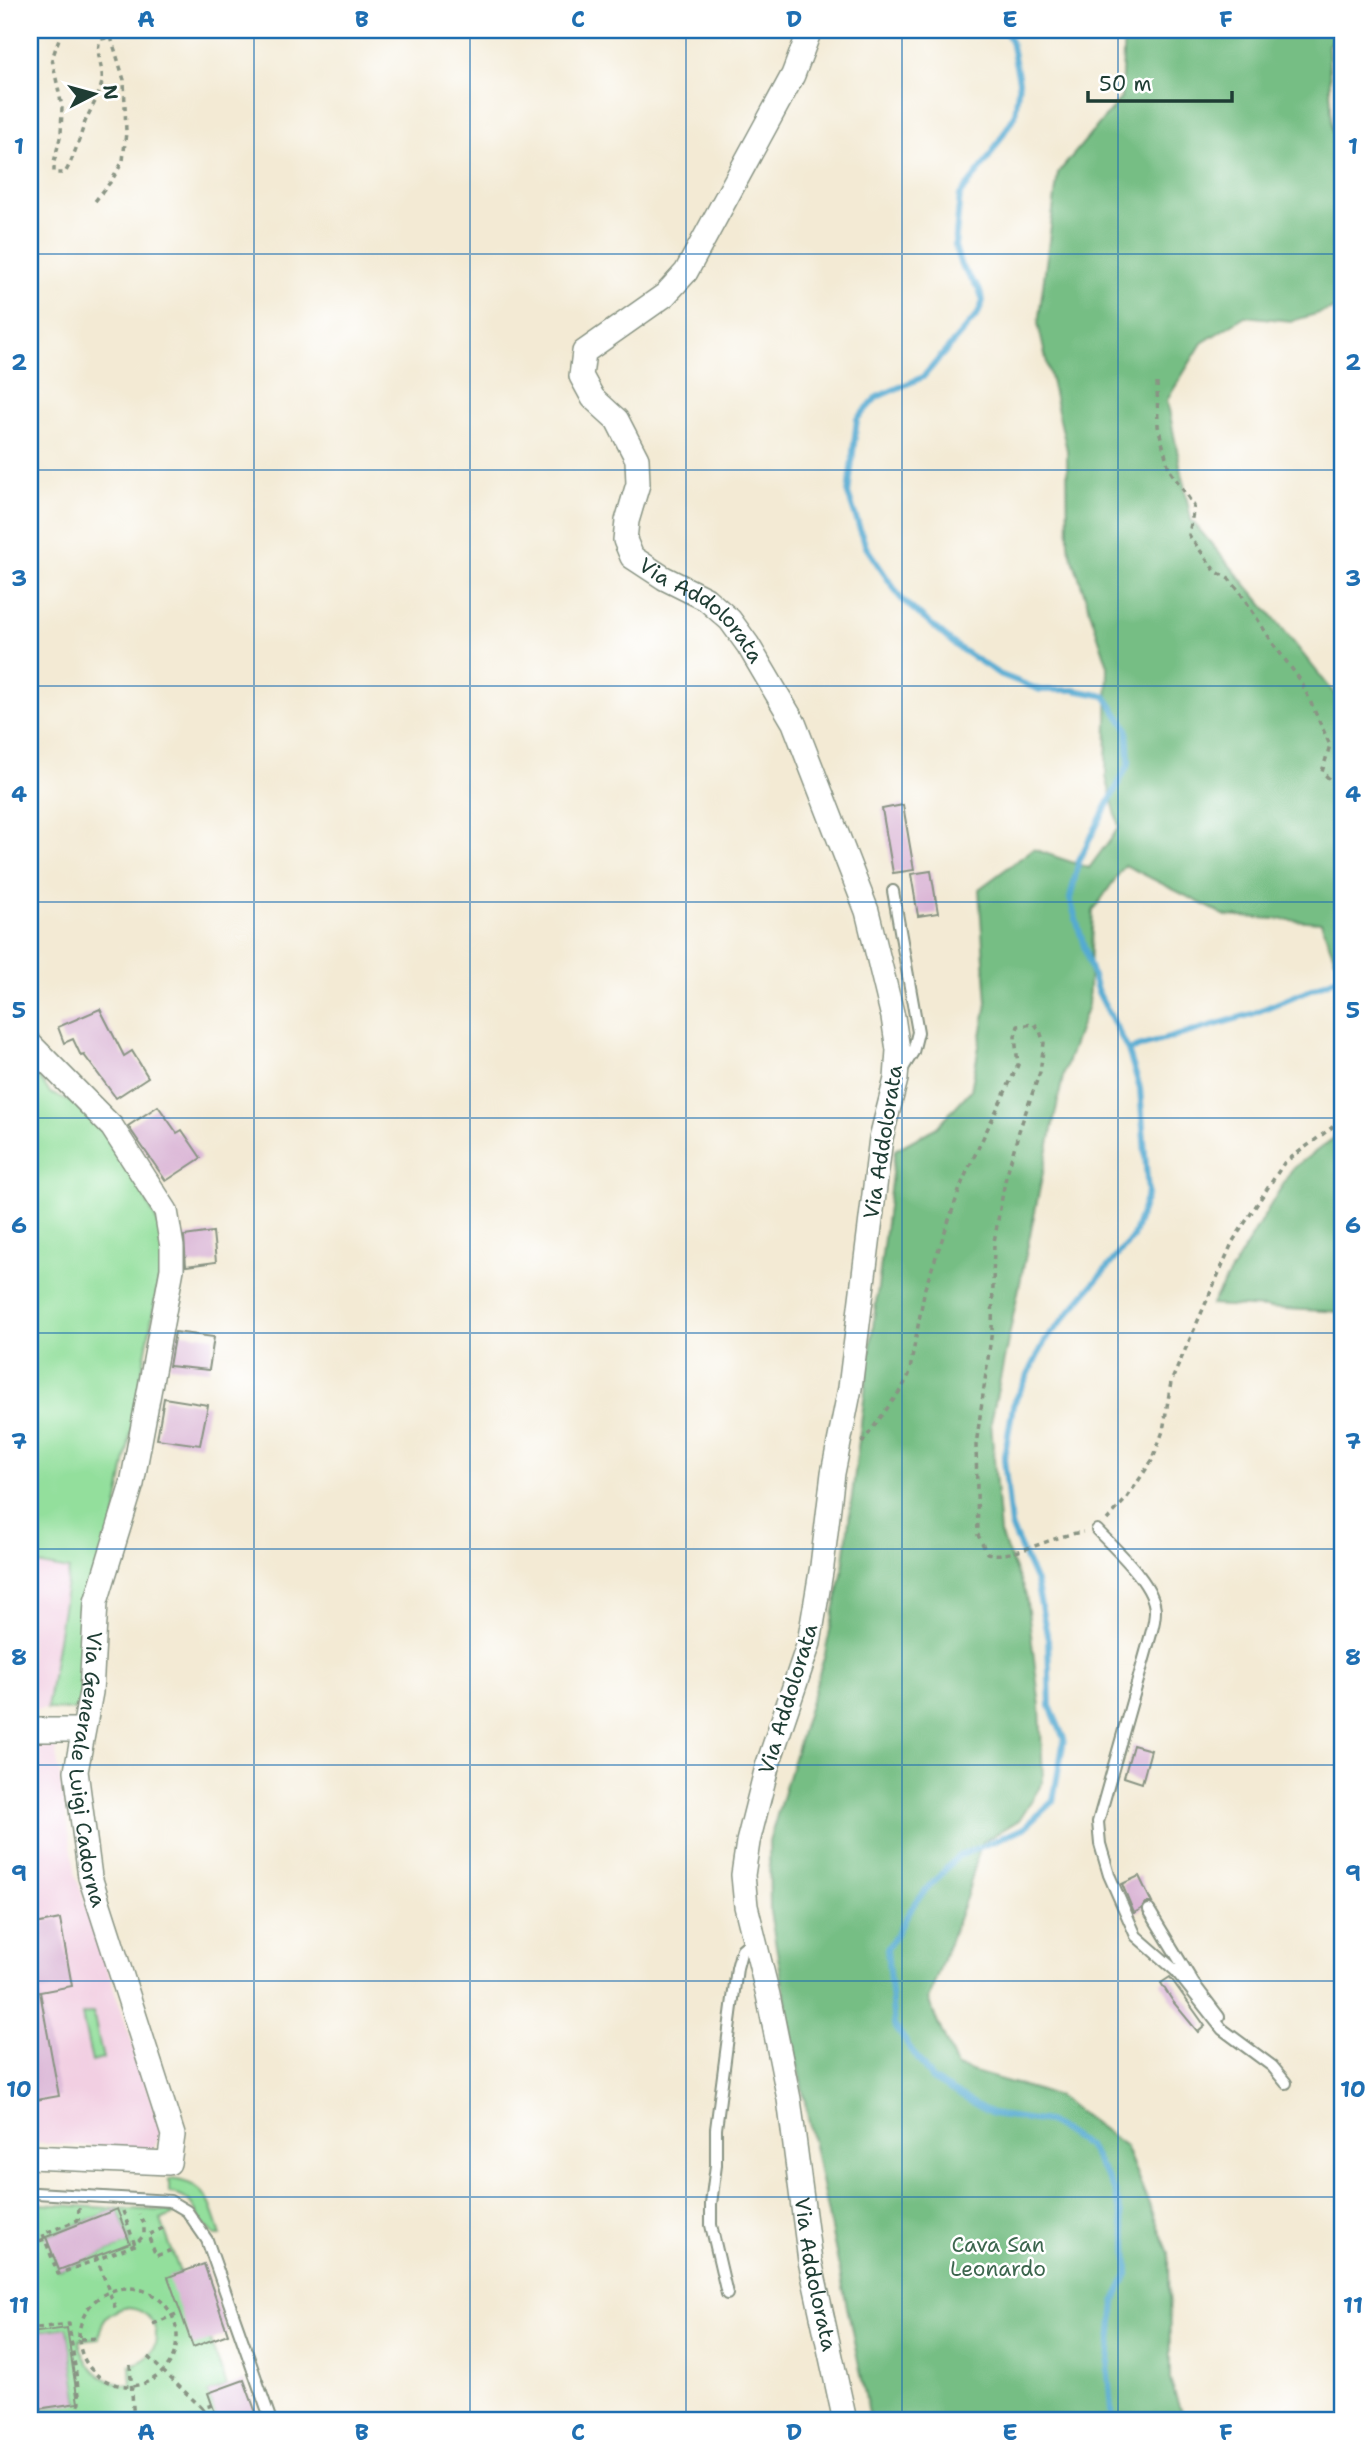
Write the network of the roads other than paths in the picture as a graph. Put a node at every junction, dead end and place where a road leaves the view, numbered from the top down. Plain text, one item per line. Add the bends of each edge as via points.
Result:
1 (810, 30) edge
2 (893, 891) dead end
3 (30, 1044) edge
4 (895, 1079) junction
5 (1097, 1530) road end
6 (30, 1730) edge
7 (82, 1730) junction
8 (1149, 1910) dead end
9 (753, 1940) junction
10 (1222, 2029) junction
11 (1286, 2083) dead end
12 (30, 2157) edge
13 (30, 2195) edge
14 (727, 2294) dead end
15 (271, 2421) edge
16 (845, 2421) edge

1 - 4 street, Via Addolorata via 793,75 686,272 665,295 584,352 581,376 593,398 617,420 636,459 638,484 625,540 632,557 706,599 730,620 794,723 867,911 893,1017 898,1050
2 - 4 lane via 918,1032 913,1052
3 - 7 street, Via Generale Luigi Cadorna via 112,1127 166,1211 172,1247 172,1269 132,1484 96,1602 91,1692
4 - 9 street, Via Addolorata via 881,1138 850,1388 809,1643 767,1767 748,1842 743,1875
5 - 10 lane via 1147,1587 1155,1609 1098,1822 1100,1844 1136,1936 1176,1971
6 - 7 street
7 - 12 street, Via Generale Luigi Cadorna via 76,1770 90,1877 173,2135 169,2163
8 - 10 lane via 1194,1984 1219,2015
9 - 14 lane via 742,1949 737,1968 716,2129 711,2225
9 - 16 street, Via Addolorata via 789,2099 810,2261
10 - 11 lane via 1272,2066
13 - 15 lane via 170,2201 187,2211 207,2240

